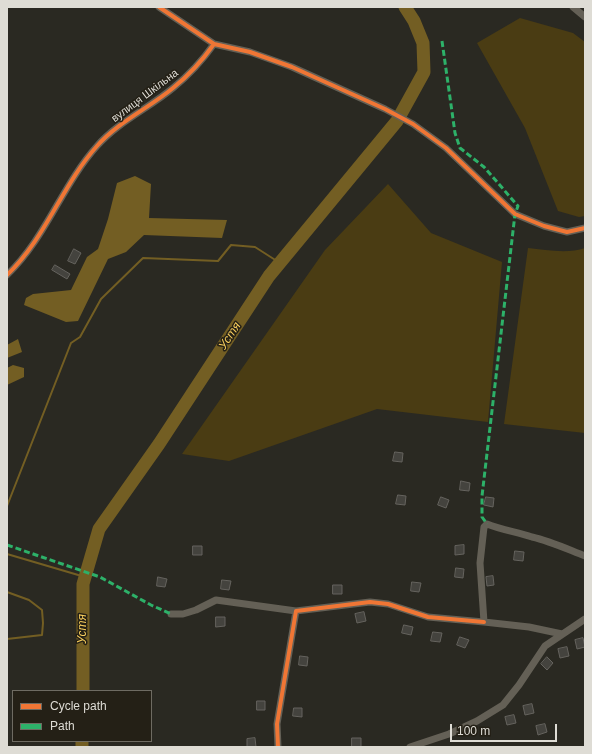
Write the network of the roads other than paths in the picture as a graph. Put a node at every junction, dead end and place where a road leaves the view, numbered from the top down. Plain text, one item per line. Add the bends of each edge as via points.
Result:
1 (158, 7) edge
2 (573, 7) edge
3 (585, 17) edge
4 (214, 44) junction
5 (585, 228) edge
6 (7, 275) edge
7 (585, 556) edge
8 (296, 611) junction
9 (171, 614) dead end
10 (585, 619) edge
11 (484, 622) junction
12 (562, 634) junction
13 (278, 747) edge
14 (410, 747) edge

1 - 4 street
2 - 3 street
4 - 5 street via 250,52 292,68 413,124 446,148 515,214 544,226 568,232
4 - 6 street, вулиця Шкільна via 198,66 172,89 98,144 69,184 57,208 23,260
7 - 11 street via 554,543 487,524 484,527 480,563
8 - 9 street via 216,600 196,610
8 - 11 street via 370,602 388,604 428,617
8 - 13 street via 277,724
10 - 12 street
11 - 12 street
12 - 14 street via 545,646 503,705 449,734

